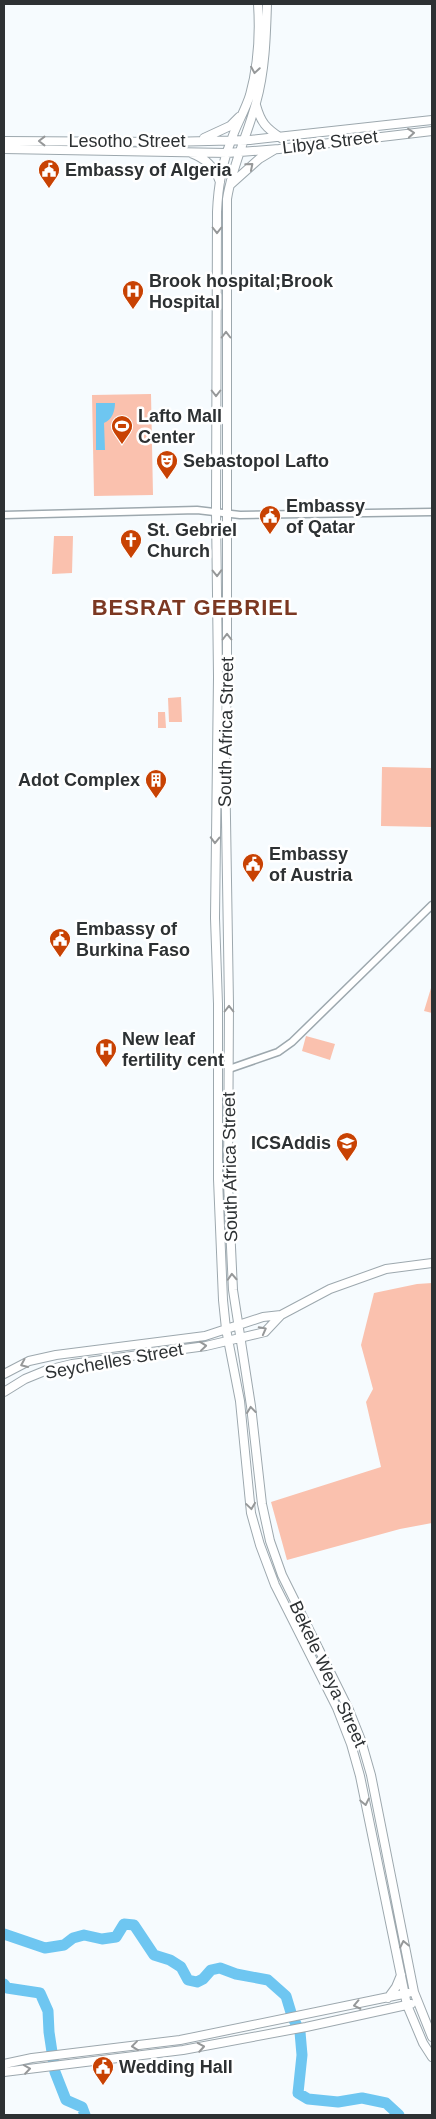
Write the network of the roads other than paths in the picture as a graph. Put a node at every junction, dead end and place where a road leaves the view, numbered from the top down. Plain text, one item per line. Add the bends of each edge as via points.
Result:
1 (258, 4) edge
2 (267, 4) edge
3 (256, 105) junction
4 (242, 114) junction
5 (432, 120) edge
6 (432, 131) edge
7 (281, 138) junction
8 (197, 140) junction
9 (231, 140) junction
10 (247, 140) junction
11 (4, 141) edge
12 (4, 149) edge
13 (275, 149) junction
14 (186, 151) junction
15 (240, 152) junction
16 (227, 153) junction
17 (220, 182) junction
18 (229, 186) junction
19 (216, 512) junction
20 (432, 512) edge
21 (227, 513) junction
22 (4, 515) edge
23 (432, 905) edge
24 (229, 1069) junction
25 (432, 1263) edge
26 (281, 1315) junction
27 (238, 1325) junction
28 (226, 1329) junction
29 (240, 1338) junction
30 (229, 1341) junction
31 (4, 1374) edge
32 (4, 1392) edge
33 (371, 1774) junction
34 (360, 1776) junction
35 (401, 1975) junction
36 (414, 1992) junction
37 (404, 1994) junction
38 (388, 1998) junction
39 (417, 2002) junction
40 (407, 2005) junction
41 (388, 2009) junction
42 (411, 2017) junction
43 (432, 2037) edge
44 (432, 2057) edge
45 (4, 2064) edge
46 (4, 2072) edge

1 -> 4 main road, South Africa Street via 255,68
2 - 3 main road, South Africa Street via 263,70
3 - 7 main road via 267,129
3 - 10 main road, South Africa Street
4 - 8 main road via 230,126
4 - 9 main road, South Africa Street
5 - 7 main road, Libya Street
13 -> 6 main road, Libya Street
7 - 10 main road, Libya Street
8 - 9 main road, Lesotho Street
8 -> 11 main road, Lesotho Street
9 - 10 main road, Lesotho Street
9 - 16 main road, South Africa Street
10 - 15 main road, South Africa Street
12 - 14 main road, Lesotho Street
13 - 15 main road, Libya Street
18 -> 13 main road
14 - 16 main road, Lesotho Street
14 - 17 main road via 211,165
15 - 16 main road, Libya Street
15 - 18 main road, South Africa Street
16 - 17 main road, South Africa Street
17 -> 19 main road, South Africa Street via 217,212
21 -> 18 main road, South Africa Street
19 - 21 street
19 - 22 street
19 -> 28 main road, South Africa Street via 218,1162
20 - 21 street
24 -> 21 main road, South Africa Street via 225,757
23 - 24 street via 292,1042 278,1052
27 -> 24 main road, South Africa Street via 233,1290 228,1183
25 - 26 main road via 386,1269 365,1276 330,1289
26 - 27 main road, Seychelles Street
29 -> 26 main road, Seychelles Street via 265,1332
27 - 28 main road, Seychelles Street
27 - 29 main road, South Africa Street
28 - 30 main road, South Africa Street
28 -> 31 main road, Seychelles Street via 177,1341 30,1361
29 - 30 main road, Seychelles Street
33 -> 29 main road, Bekele Weya Street via 349,1710 274,1555 262,1504
32 -> 30 main road, Seychelles Street via 25,1379 72,1364
30 -> 34 main road, South Africa Street via 240,1401 251,1513 260,1545 275,1585 337,1708
33 - 34 main road
36 -> 33 main road, Bekele Weya Street
34 -> 35 main road, South Africa Street
35 - 37 main road, South Africa Street
35 - 38 main road
36 - 37 main road
36 - 39 main road, Bekele Weya Street
37 - 38 main road
37 - 40 main road, South Africa Street
38 -> 45 main road via 180,2040
39 - 40 main road
39 - 43 main road, Bekele Weya Street
40 - 41 main road
40 - 42 main road, South Africa Street
41 - 42 main road
46 -> 41 main road via 183,2050
42 - 44 main road, South Africa Street

